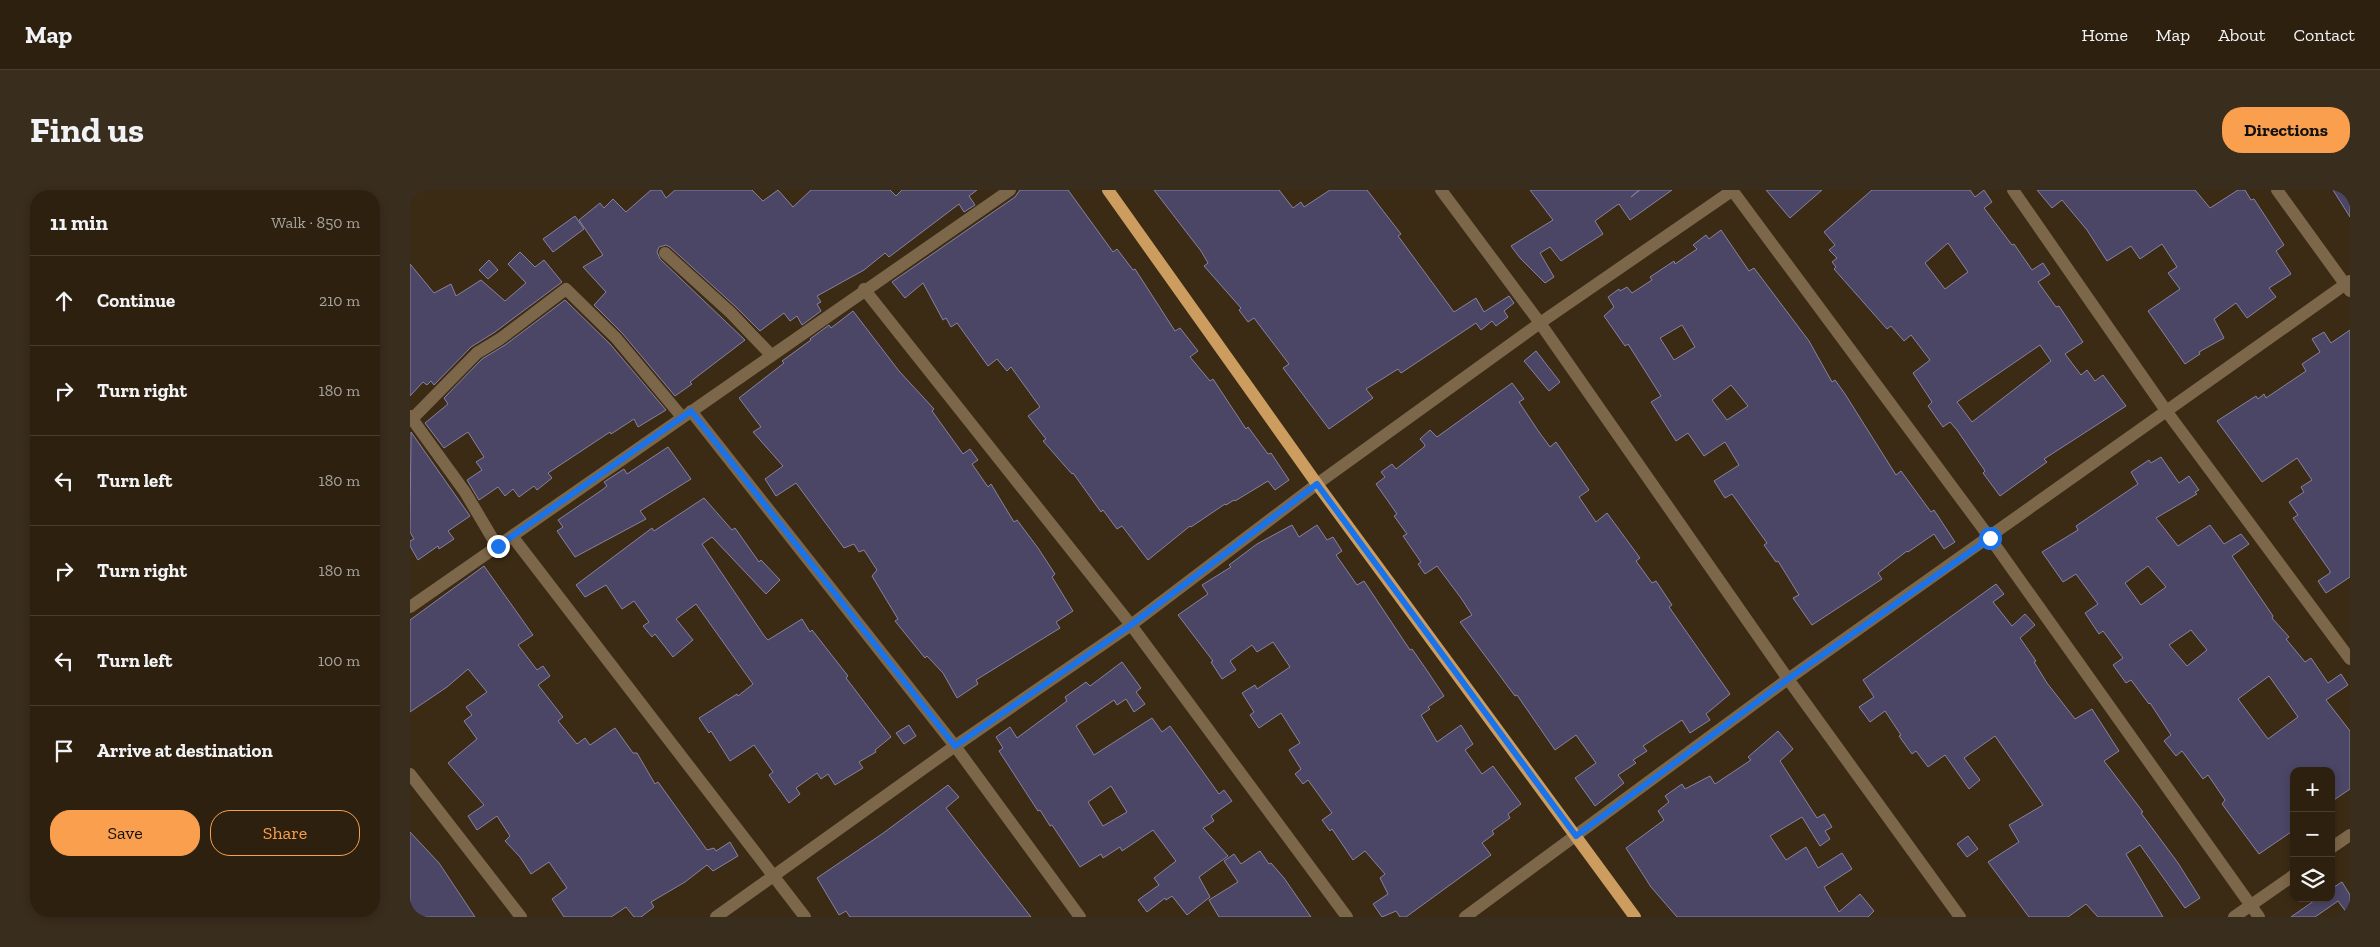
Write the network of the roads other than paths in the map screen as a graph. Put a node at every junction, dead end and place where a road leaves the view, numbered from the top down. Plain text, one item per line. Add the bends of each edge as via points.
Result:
1 (1010, 190) edge
2 (1108, 190) edge
3 (1441, 190) edge
4 (1732, 190) edge
5 (2013, 190) edge
6 (2277, 190) edge
7 (664, 254) dead end
8 (2348, 285) edge
9 (864, 289) junction
10 (1540, 323) junction
11 (771, 355) junction
12 (2167, 412) junction
13 (687, 414) junction
14 (411, 417) edge
15 (1317, 484) junction
16 (512, 536) junction
17 (1990, 538) junction
18 (498, 546) junction
19 (410, 607) edge
20 (1131, 625) junction
21 (2350, 659) edge
22 (1788, 679) junction
23 (955, 746) junction
24 (410, 774) edge
25 (2350, 835) edge
26 (1576, 836) junction
27 (2335, 845) edge
28 (775, 876) junction
29 (2290, 878) edge
30 (2250, 905) junction
31 (521, 917) edge
32 (716, 917) edge
33 (805, 917) edge
34 (1080, 917) edge
35 (1346, 917) edge
36 (1464, 917) edge
37 (1635, 917) edge
38 (1960, 917) edge
39 (2234, 917) edge
40 (2259, 917) edge

1 - 9 street
2 - 15 main road
3 - 10 street
4 - 10 street
4 - 17 street
5 - 12 street
6 - 8 street
7 - 11 street via 731,313
8 - 12 street
9 - 11 street
9 - 20 street
10 - 15 street
10 - 22 street
11 - 13 street
12 - 17 street
12 - 21 street
13 - 14 street via 566,289 477,353
13 - 16 street
13 - 23 street
14 - 18 street
15 - 20 street
15 - 26 main road
16 - 18 street
16 - 28 street
17 - 22 street
17 - 30 street
18 - 19 street
20 - 23 street
20 - 35 street
22 - 26 street
22 - 38 street
23 - 28 street
23 - 34 street
24 - 31 street
25 - 27 street
26 - 36 street
26 - 37 main road
28 - 32 street
28 - 33 street
29 - 30 street
30 - 39 street
30 - 40 street

